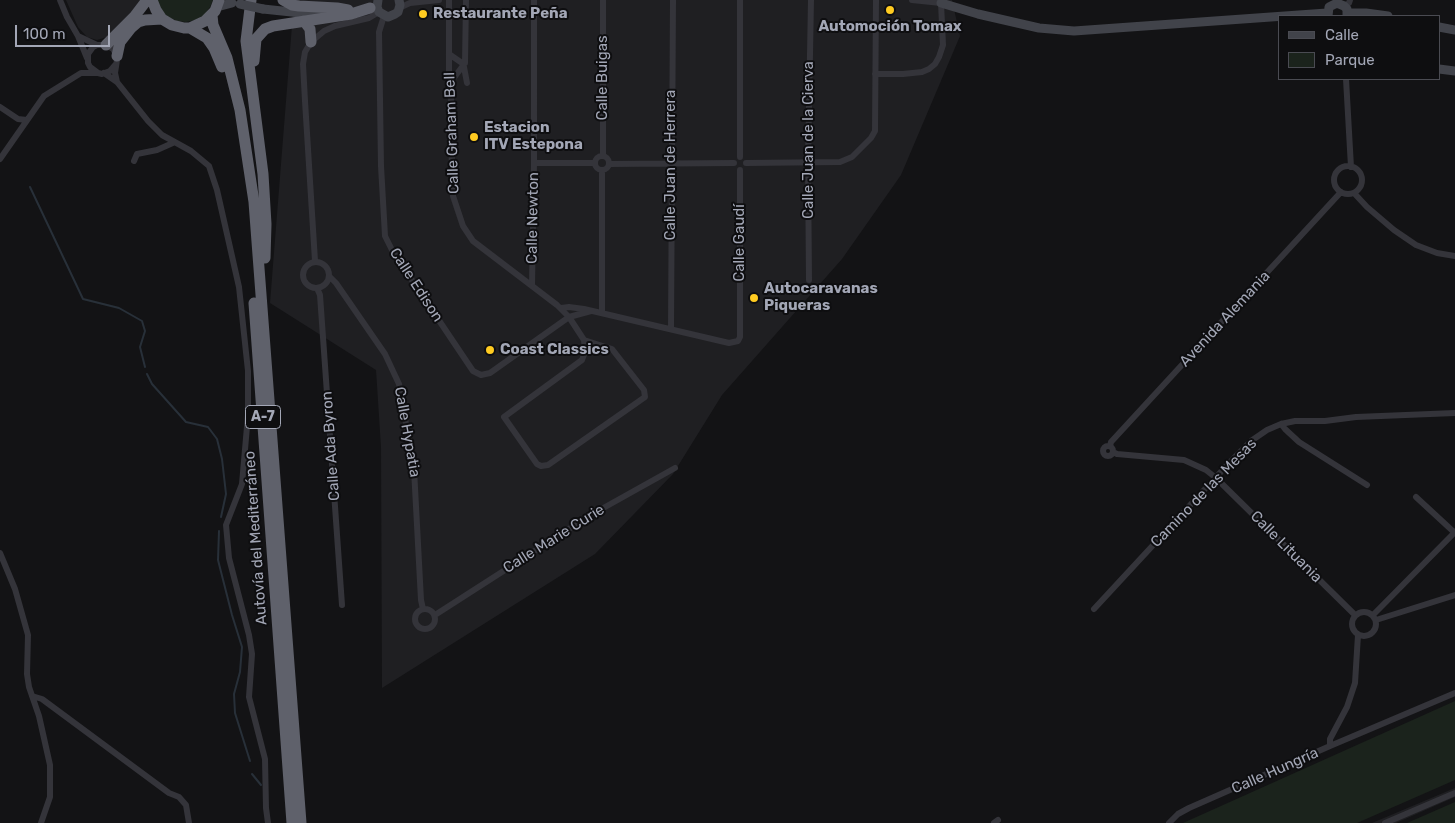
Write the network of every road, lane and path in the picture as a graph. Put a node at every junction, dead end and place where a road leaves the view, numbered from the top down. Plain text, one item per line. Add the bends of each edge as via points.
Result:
1 (60, 0) edge
2 (147, 0) edge
3 (152, 0) edge
4 (283, 0) edge
5 (439, 0) edge
6 (449, 0) edge
7 (466, 0) edge
8 (534, 0) edge
9 (603, 0) edge
10 (673, 0) edge
11 (740, 0) edge
12 (811, 0) edge
13 (876, 0) edge
14 (912, 0) edge
15 (237, 2) edge
16 (937, 2) edge
17 (399, 4) edge
18 (216, 7) edge
19 (377, 9) edge
20 (1347, 9) edge
21 (348, 10) junction
22 (1328, 14) edge
23 (1313, 15) edge
24 (1381, 15) edge
25 (1278, 17) edge
26 (162, 18) junction
27 (304, 21) junction
28 (190, 28) junction
29 (1440, 28) edge
30 (1455, 30) edge
31 (78, 36) junction
32 (311, 42) junction
33 (102, 45) junction
34 (449, 54) junction
35 (87, 60) junction
36 (116, 60) junction
37 (464, 63) junction
38 (1440, 69) edge
39 (1455, 71) edge
40 (81, 73) junction
41 (101, 73) junction
42 (875, 74) junction
43 (1346, 80) edge
44 (117, 82) junction
45 (450, 83) junction
46 (468, 83) dead end
47 (0, 107) edge
48 (26, 120) junction
49 (175, 142) junction
50 (260, 147) junction
51 (603, 156) junction
52 (740, 157) junction
53 (0, 159) edge
54 (134, 161) dead end
55 (534, 163) junction
56 (595, 163) junction
57 (734, 163) junction
58 (746, 163) junction
59 (808, 163) junction
60 (609, 164) junction
61 (671, 164) junction
62 (1351, 167) junction
63 (602, 170) junction
64 (740, 170) junction
65 (1341, 192) junction
66 (1354, 193) junction
67 (1455, 256) edge
68 (315, 261) junction
69 (330, 277) junction
70 (809, 280) dead end
71 (532, 286) junction
72 (317, 288) junction
73 (561, 308) junction
74 (591, 311) junction
75 (602, 314) junction
76 (569, 317) junction
77 (264, 320) junction
78 (671, 329) junction
79 (584, 340) junction
80 (1455, 413) edge
81 (1281, 424) junction
82 (1111, 449) joint
83 (675, 468) dead end
84 (1216, 478) junction
85 (1367, 484) dead end
86 (1416, 497) dead end
87 (1455, 533) edge
88 (0, 553) edge
89 (1455, 595) edge
90 (342, 605) dead end
91 (423, 609) junction
92 (1094, 609) dead end
93 (434, 615) junction
94 (1355, 615) junction
95 (1374, 617) junction
96 (1358, 635) junction
97 (1455, 693) edge
98 (32, 696) junction
99 (1330, 746) junction
100 (1455, 793) edge
101 (42, 823) edge
102 (189, 823) edge
103 (268, 823) edge
104 (292, 823) edge
105 (300, 823) edge
106 (1169, 823) edge
107 (1385, 823) edge

1 - 31 street
2 - 33 highway via 134,17
3 - 26 highway
4 - 21 highway via 292,5
5 - 17 street
6 - 34 street, Calle Graham Bell
7 - 37 street, Calle Graham Bell
8 - 55 street, Calle Newton
9 - 51 street, Calle Buigas
10 - 61 street, Calle Juan de Herrera
11 - 52 street
12 - 59 street, Calle Juan de la Cierva
13 - 42 street
14 - 16 street
15 - 18 street
15 - 21 street, bridge via 301,13
15 - 50 highway via 246,41
16 - 25 street via 1021,22 1103,29
16 - 42 street via 943,44 935,64 922,72
17 - 19 street via 392,16
18 - 28 highway via 205,21
18 - 77 highway, Autovía del Mediterráneo / A-7 via 213,25 232,75 246,145
19 - 21 street
19 - 27 highway
19 - 32 street via 369,18 324,31
19 - 76 street, Calle Edison via 384,229 393,252 477,374 490,372
20 - 22 street via 1333,5
20 - 24 street
22 - 23 street
26 - 28 highway, A-7 via 172,25
26 - 36 highway via 138,22 131,28 120,42
27 - 32 highway via 310,29
27 - 50 highway via 265,29 256,39 254,57
28 - 104 highway, Autovía del Mediterráneo / A-7 via 207,38 221,61 235,122 244,184
29 - 30 street
31 - 33 street
31 - 35 street
32 - 68 street via 303,64
33 - 35 street via 90,50
33 - 36 street via 113,49
34 - 37 street
34 - 45 street, Calle Graham Bell
35 - 40 street
35 - 41 street via 90,67
36 - 41 street via 110,71
36 - 44 street
37 - 45 street
37 - 46 street, Calle Graham Bell
38 - 39 street
40 - 41 street
40 - 48 street via 44,96
41 - 44 street
42 - 59 street via 875,131 867,144 846,160
43 - 62 street
44 - 49 street via 148,121
45 - 71 street, Calle Graham Bell via 452,184 463,226 474,241
47 - 48 street via 18,119
48 - 53 street
49 - 54 street via 137,154
49 - 103 street via 209,166 239,286 248,371 248,415 242,484 226,525 229,558 252,654 249,697 264,759
50 - 77 highway, Autovía del Mediterráneo / A-7 via 266,224
51 - 56 street via 598,157
51 - 60 street
52 - 57 street
52 - 58 street
55 - 56 street
55 - 71 street, Calle Newton
56 - 63 street
57 - 61 street
57 - 64 street
58 - 59 street
58 - 64 street
59 - 70 street, Calle Juan de la Cierva
60 - 61 street
60 - 63 street
61 - 78 street, Calle Juan de Herrera
62 - 65 street via 1340,169 1335,178
62 - 66 street via 1362,179
63 - 75 street
64 - 78 street, Calle Gaudí via 740,338 738,342 729,343
65 - 66 street
65 - 82 street, Avenida Alemania via 1111,442
66 - 67 street via 1387,224 1416,245
68 - 69 street via 326,266
68 - 72 street via 307,265 303,273 305,282
69 - 72 street via 325,285
69 - 91 street, Calle Hypatia via 385,354 399,384 414,468
71 - 73 street, Calle Graham Bell
72 - 90 street, Calle Ada Byron
73 - 74 street
73 - 76 street, Calle Graham Bell
74 - 75 street
74 - 76 street
75 - 78 street
76 - 79 street, Calle Graham Bell
77 - 105 highway, Autovía del Mediterráneo / A-7
79 - 79 street via 582,360 504,417 537,464 542,466 548,465 645,397 644,390 612,349
80 - 81 street, Camino de las Mesas
81 - 84 street, Camino de las Mesas via 1251,441
81 - 85 street via 1299,442
82 - 84 street, Calle Lituania via 1117,454 1184,460
83 - 93 street, Calle Marie Curie via 589,516
84 - 92 street, Camino de las Mesas
84 - 94 street, Calle Lituania
86 - 87 street
87 - 95 street
88 - 98 street via 15,589 28,635 27,674
89 - 95 street
91 - 93 street
91 - 93 street via 415,616 415,622 421,629 432,627
94 - 95 street via 1362,612
94 - 96 street via 1352,626
95 - 96 street via 1373,632 1366,636
96 - 99 street, Calle Hungría via 1353,691
97 - 99 street
98 - 101 street via 40,716 50,765 50,796
98 - 102 street via 179,797 186,805
99 - 106 street, Calle Hungría via 1189,808
100 - 107 street

